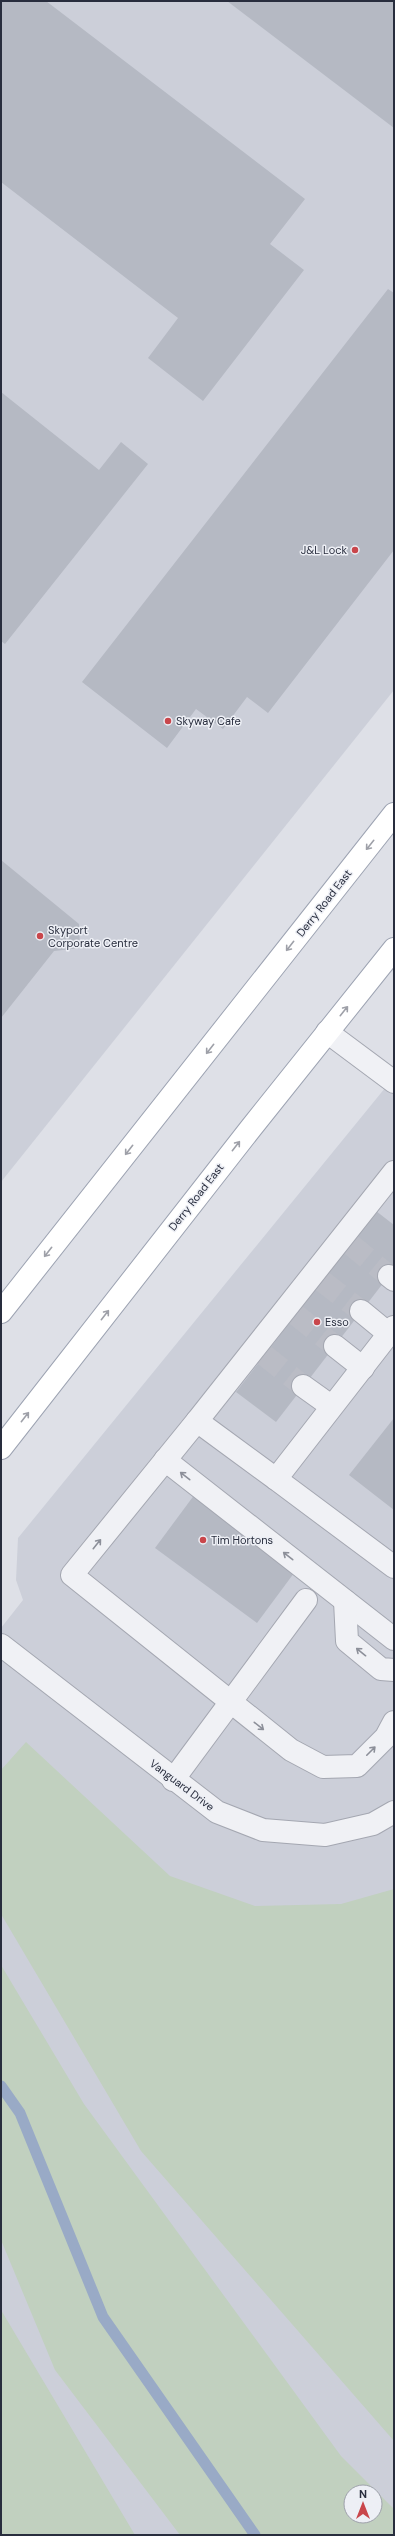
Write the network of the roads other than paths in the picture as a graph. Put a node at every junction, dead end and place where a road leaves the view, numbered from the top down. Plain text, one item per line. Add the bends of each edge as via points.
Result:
1 (394, 814) edge
2 (394, 949) edge
3 (327, 1032) junction
4 (394, 1082) edge
5 (394, 1172) edge
6 (361, 1311) tunnel mouth
7 (1, 1312) edge
8 (391, 1330) edge
9 (335, 1346) tunnel mouth
10 (363, 1368) junction
11 (303, 1386) tunnel mouth
12 (331, 1406) junction
13 (197, 1421) junction
14 (1, 1448) edge
15 (165, 1460) junction
16 (276, 1479) junction
17 (394, 1566) edge
18 (306, 1600) dead end
19 (346, 1601) junction
20 (394, 1639) edge
21 (1, 1645) edge
22 (394, 1670) edge
23 (228, 1702) junction
24 (394, 1722) edge
25 (173, 1780) junction
26 (394, 1812) edge

1 -> 7 main road, Derry Road East
3 -> 2 main road, Derry Road East
3 - 4 street
14 -> 3 main road, Derry Road East
5 - 13 street via 345,1241 259,1352
6 - 8 street
8 - 10 street
9 - 10 street
10 - 12 street
11 - 12 street
12 - 16 street
13 - 15 street
13 - 16 street
19 -> 15 street
23 -> 15 street via 72,1575
16 - 17 street
18 - 23 street
19 - 20 street
22 -> 19 street via 381,1669 347,1641
21 - 25 street, Vanguard Drive
23 -> 24 street via 291,1750 323,1767 357,1766 386,1737
23 - 25 street
25 - 26 street, Vanguard Drive via 217,1812 263,1830 324,1835 373,1824

